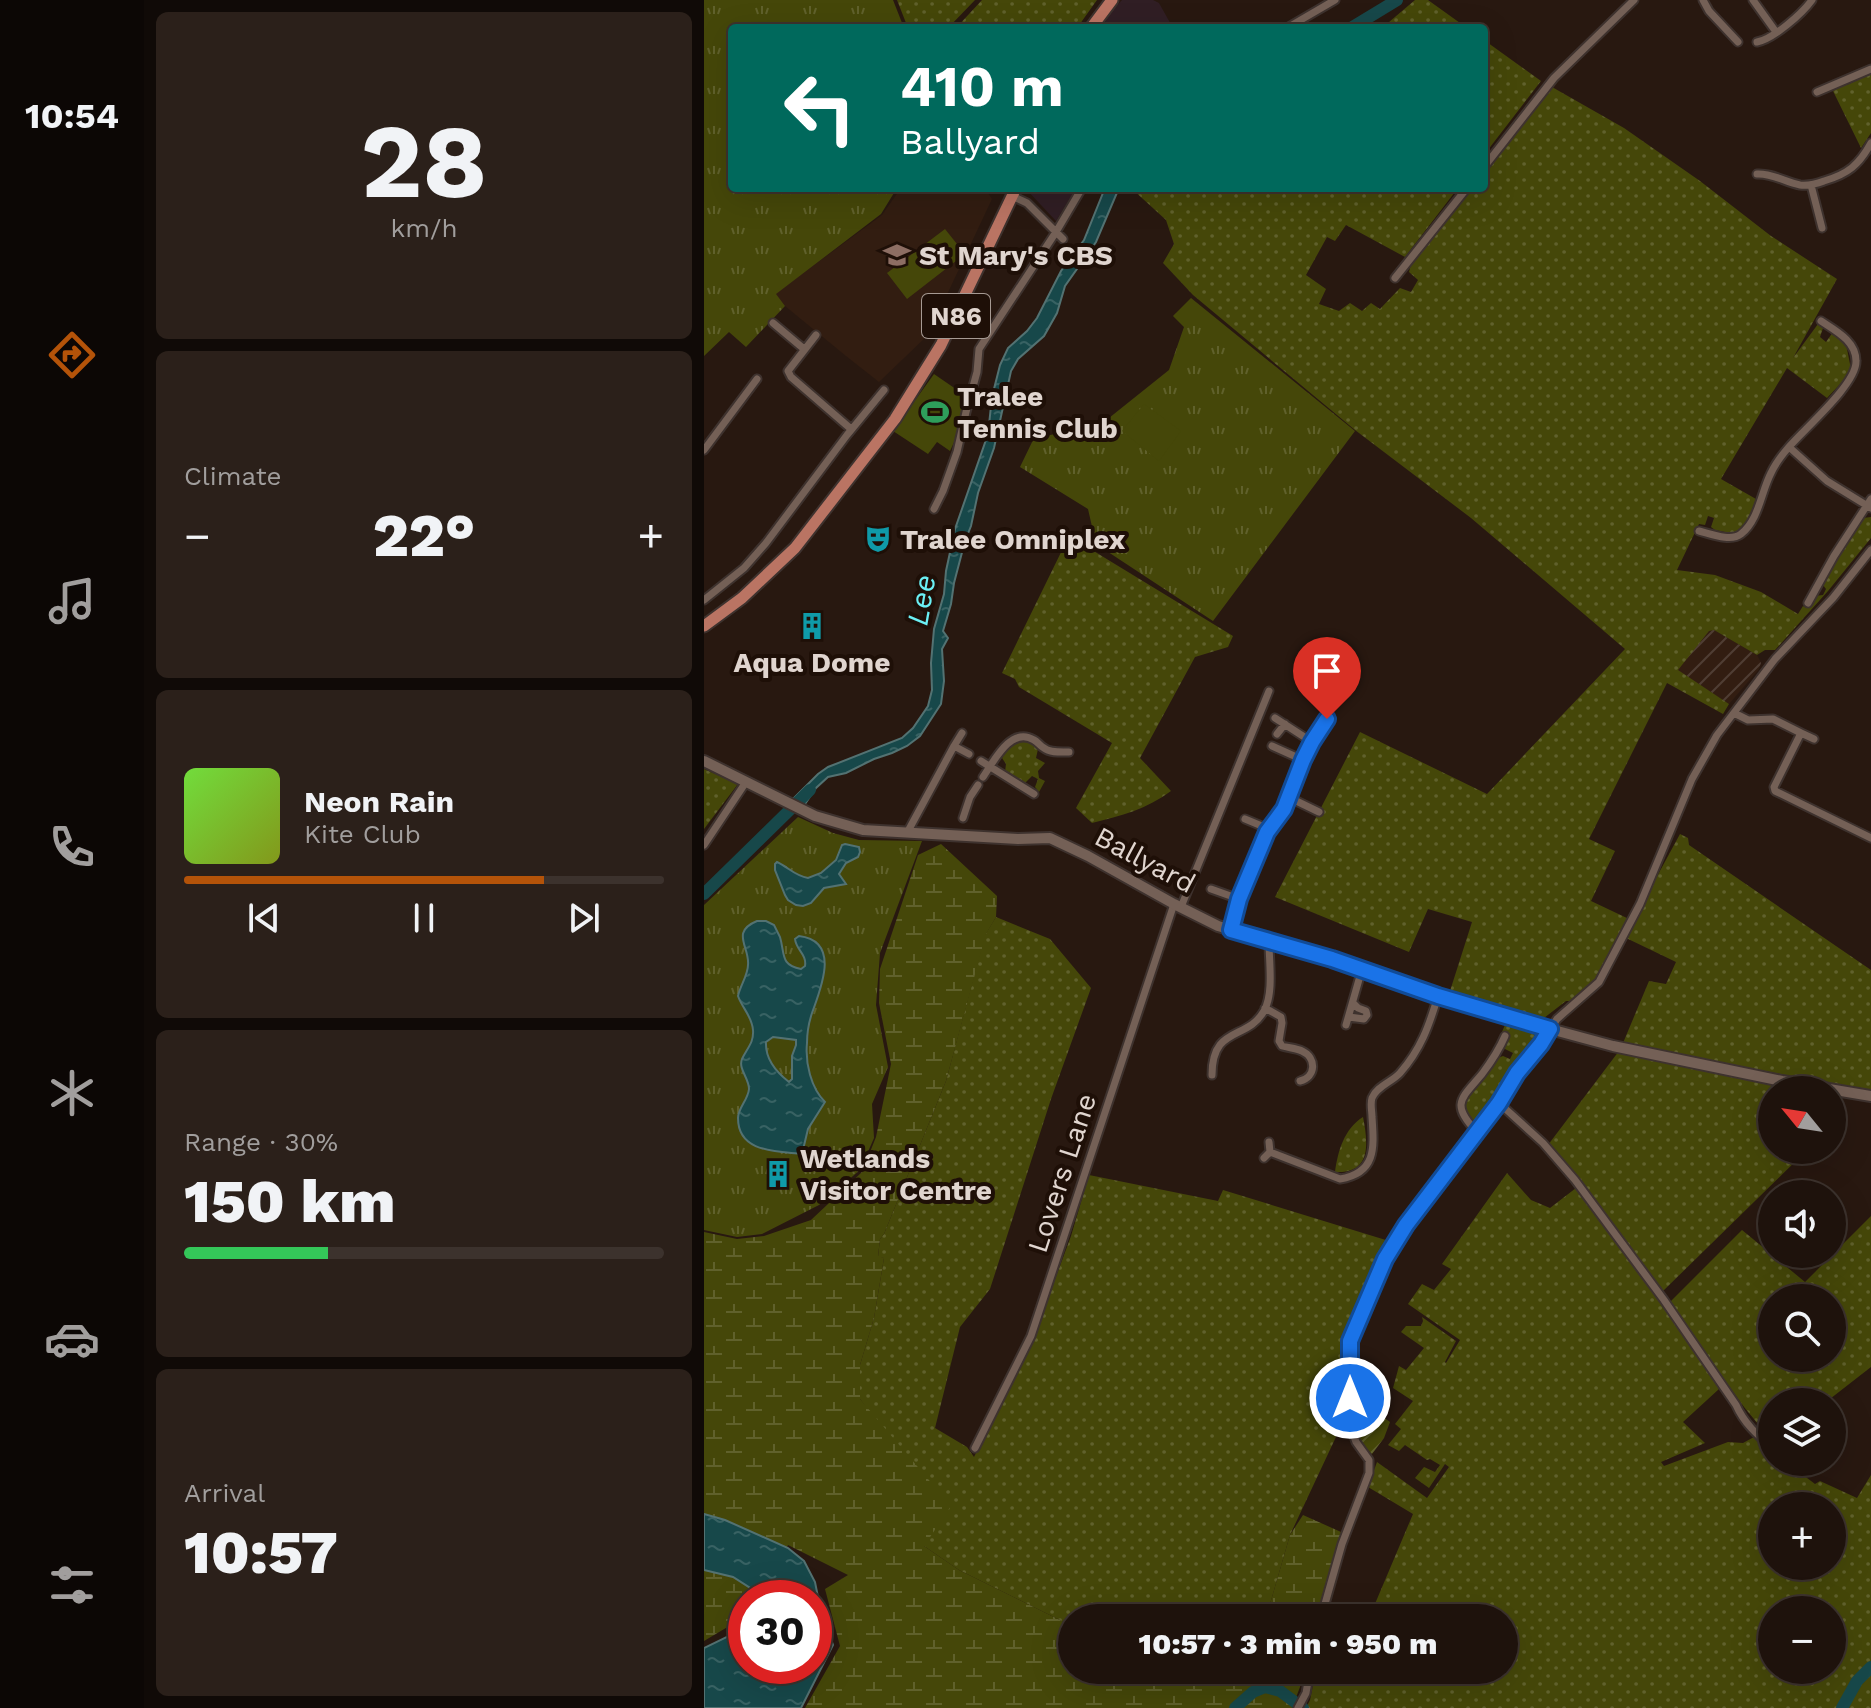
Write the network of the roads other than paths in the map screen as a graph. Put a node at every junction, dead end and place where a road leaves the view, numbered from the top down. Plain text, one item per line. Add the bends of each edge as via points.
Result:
1 (1112, 0) edge
2 (1335, 0) edge
3 (1634, 0) edge
4 (1703, 0) edge
5 (1766, 0) edge
6 (1812, 0) edge
7 (1755, 3) edge
8 (1094, 24) edge
9 (1294, 24) edge
10 (1776, 32) junction
11 (1738, 42) dead end
12 (1757, 42) dead end
13 (1871, 69) edge
14 (1817, 92) dead end
15 (1871, 143) edge
16 (1488, 162) edge
17 (1757, 174) dead end
18 (1811, 185) junction
19 (1014, 192) edge
20 (1080, 192) edge
21 (1464, 192) edge
22 (1822, 228) dead end
23 (1056, 232) junction
24 (1063, 239) dead end
25 (1395, 278) dead end
26 (1821, 321) dead end
27 (773, 323) dead end
28 (1833, 329) junction
29 (816, 335) dead end
30 (1826, 339) dead end
31 (804, 349) junction
32 (757, 379) dead end
33 (884, 390) dead end
34 (851, 429) junction
35 (1789, 447) junction
36 (704, 450) edge
37 (1870, 504) edge
38 (934, 509) dead end
39 (1711, 521) dead end
40 (1871, 550) edge
41 (704, 600) edge
42 (1808, 603) dead end
43 (704, 626) edge
44 (1269, 691) dead end
45 (1734, 713) junction
46 (1275, 718) dead end
47 (1327, 719) dead end
48 (1285, 724) junction
49 (962, 733) dead end
50 (1801, 733) junction
51 (1277, 734) dead end
52 (1814, 739) dead end
53 (1312, 742) junction
54 (954, 746) junction
55 (1272, 746) dead end
56 (1069, 752) dead end
57 (969, 754) dead end
58 (1303, 760) junction
59 (704, 761) edge
60 (981, 761) dead end
61 (990, 767) junction
62 (746, 782) junction
63 (1034, 794) dead end
64 (1288, 797) junction
65 (1319, 812) dead end
66 (963, 818) dead end
67 (1245, 819) dead end
68 (1269, 829) junction
69 (907, 833) junction
70 (1871, 838) edge
71 (704, 845) edge
72 (1211, 889) dead end
73 (1239, 899) junction
74 (1177, 906) junction
75 (1231, 930) junction
76 (1269, 942) junction
77 (1362, 969) junction
78 (1438, 996) junction
79 (1353, 1003) junction
80 (1265, 1008) junction
81 (1550, 1029) junction
82 (1505, 1036) dead end
83 (1499, 1051) junction
84 (1509, 1056) dead end
85 (1209, 1073) dead end
86 (1300, 1081) dead end
87 (1871, 1096) edge
88 (1499, 1103) junction
89 (1477, 1132) junction
90 (1269, 1142) dead end
91 (1758, 1436) edge
92 (975, 1448) dead end
93 (1325, 1604) edge
94 (1307, 1684) edge
95 (1298, 1708) edge

1 - 8 main road
2 - 9 street
3 - 16 street via 1554,78
4 - 11 street
5 - 7 street
6 - 10 street
7 - 10 street
10 - 12 street
13 - 14 street
15 - 18 street via 1842,176
17 - 18 street
18 - 22 street
19 - 23 street
19 - 43 main road, N86 via 930,366 895,419 795,548
20 - 23 street
21 - 25 street
23 - 24 street
23 - 38 street via 979,350 957,452
26 - 28 street
27 - 31 street
28 - 30 street
28 - 35 street via 1852,345 1856,369
29 - 31 street
31 - 34 street via 789,373
32 - 36 street
33 - 34 street
34 - 41 street via 766,543
35 - 37 street via 1827,481
35 - 39 street via 1743,533 1730,538 1703,532
37 - 42 street
40 - 45 street
44 - 74 street, Lovers Lane
45 - 50 street via 1748,720 1773,719
45 - 81 street via 1692,779 1640,904 1599,982
46 - 48 street
47 - 53 street
48 - 51 street
48 - 53 street
49 - 54 street
50 - 52 street
50 - 70 street via 1775,791
53 - 58 street
54 - 57 street
54 - 69 street
55 - 58 street
56 - 61 street via 1045,750 1032,738 1015,737
58 - 64 street
59 - 62 street
60 - 61 street
61 - 63 street
61 - 66 street
62 - 69 street, Ballyard via 835,823
62 - 71 street
64 - 65 street
64 - 68 street
67 - 68 street
68 - 73 street
69 - 74 street, Ballyard via 1050,838
72 - 73 street
73 - 75 street
74 - 75 street, Ballyard
74 - 92 street, Lovers Lane via 1031,1336
75 - 76 street, Ballyard
76 - 77 street, Ballyard
76 - 80 street
77 - 78 street, Ballyard
77 - 79 street
78 - 81 street, Ballyard
78 - 90 street via 1423,1041 1396,1077 1373,1096 1374,1148 1362,1171 1340,1179 1267,1155
79 - 79 street via 1366,1011 1364,1019 1348,1021
80 - 85 street via 1251,1024 1226,1037
80 - 86 street via 1281,1017 1282,1046 1312,1060 1312,1072
81 - 87 street, Ballyard
81 - 88 street
82 - 83 street
83 - 84 street
83 - 89 street via 1461,1101 1464,1119
88 - 89 street
88 - 91 street via 1575,1180
89 - 93 street via 1395,1241 1352,1335 1348,1419 1369,1460 1369,1473
94 - 95 street

